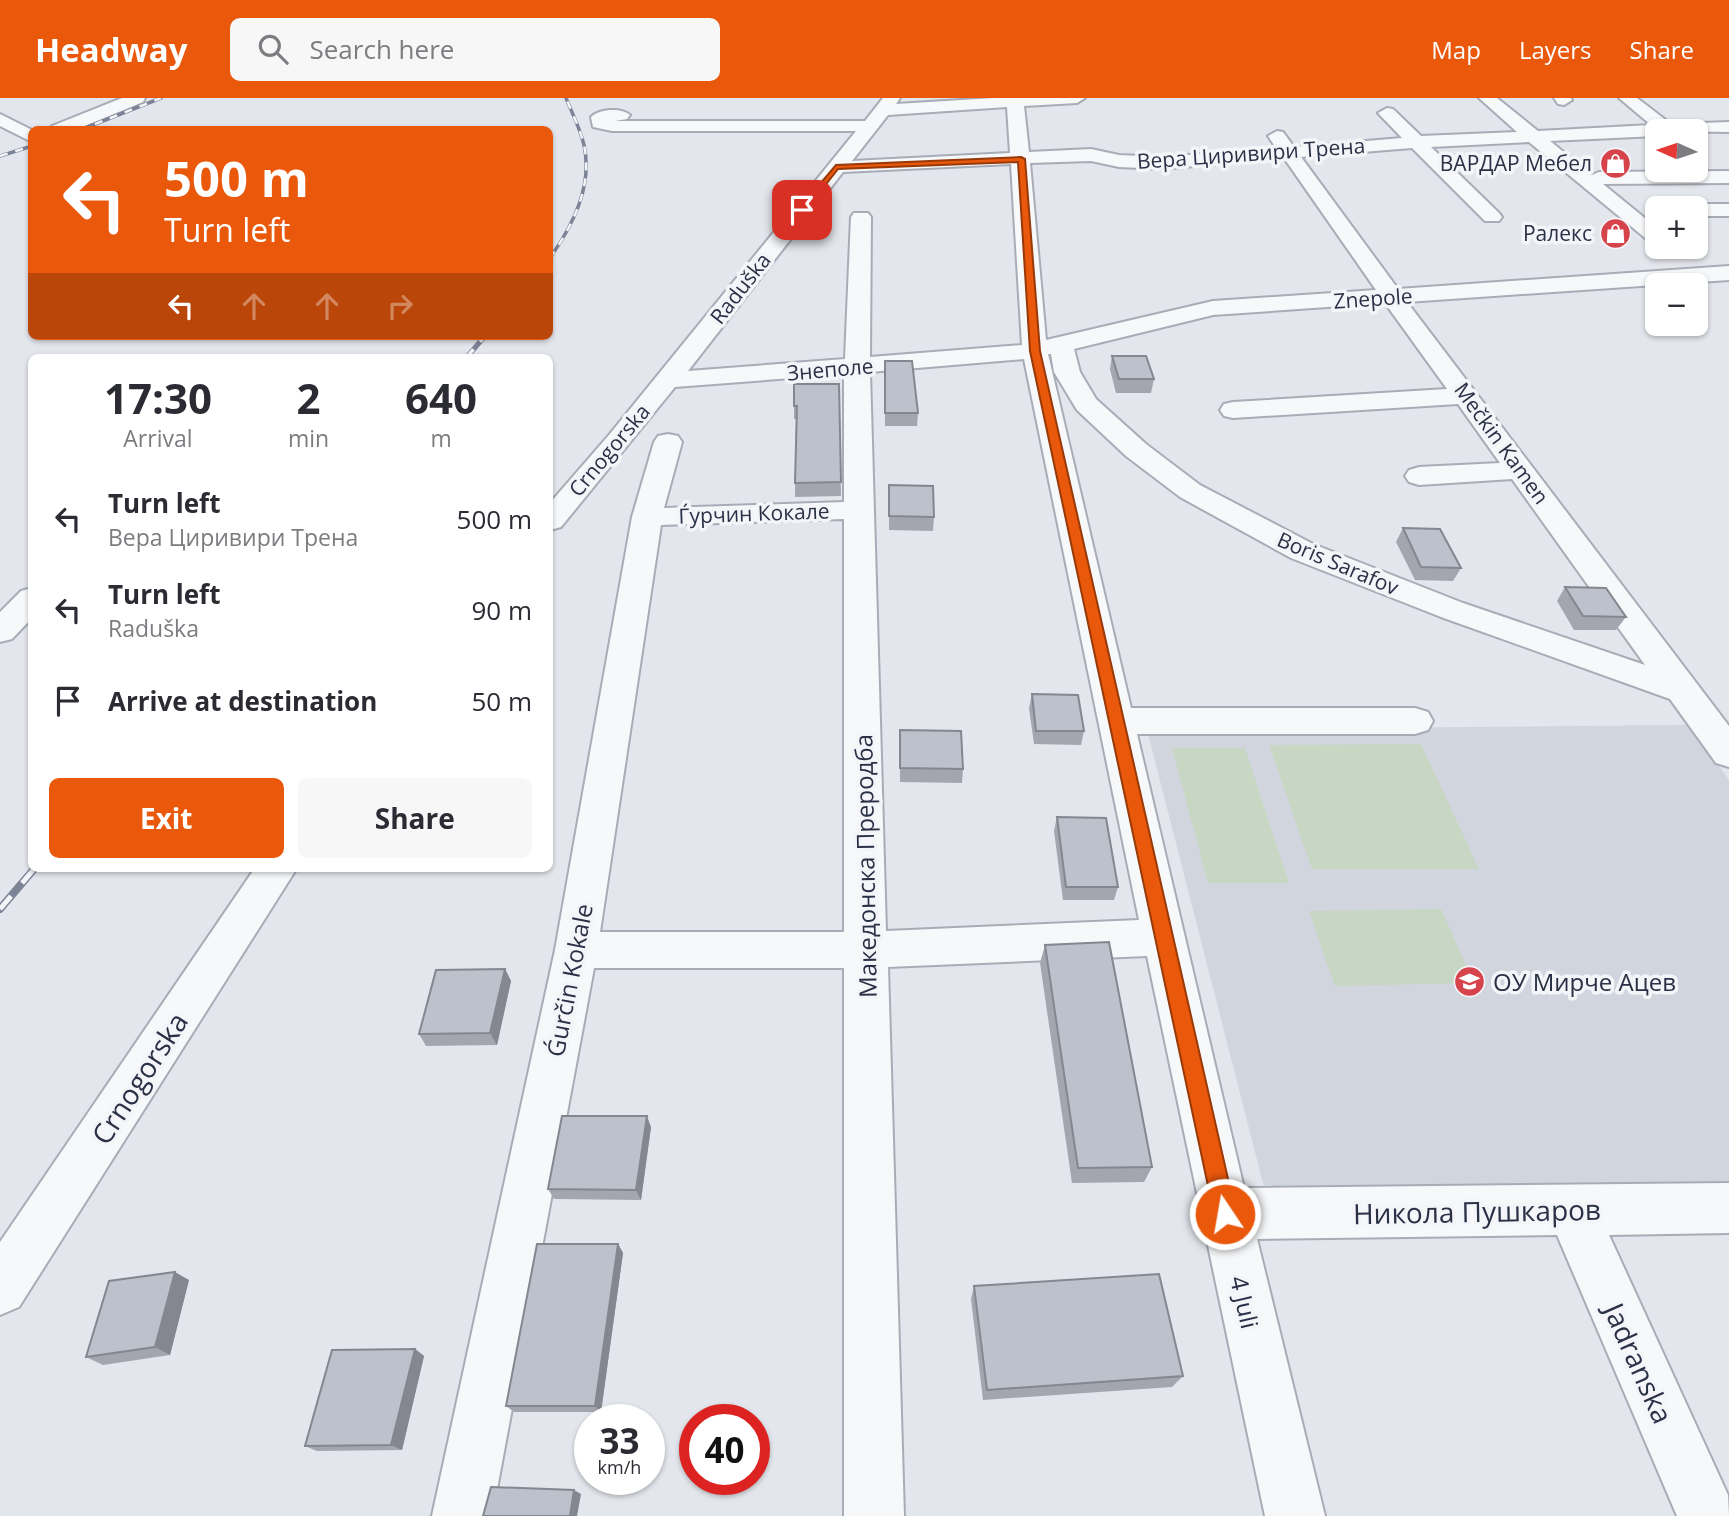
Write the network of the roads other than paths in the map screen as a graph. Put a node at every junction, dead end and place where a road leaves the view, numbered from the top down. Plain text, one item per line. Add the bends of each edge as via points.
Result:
1 (1077, 98) edge
2 (1487, 98) edge
3 (1502, 98) edge
4 (1627, 98) edge
5 (126, 100) edge
6 (1016, 100) edge
7 (880, 111) edge
8 (1387, 113) dead end
9 (621, 114) dead end
10 (0, 119) edge
11 (1653, 119) edge
12 (67, 126) edge
13 (1729, 127) edge
14 (1708, 128) edge
15 (1645, 130) edge
16 (1539, 134) junction
17 (28, 135) edge
18 (1416, 142) junction
19 (1282, 143) junction
20 (1021, 159) junction
21 (836, 167) junction
22 (1729, 177) edge
23 (1599, 178) junction
24 (1645, 209) edge
25 (1708, 210) edge
26 (1729, 210) edge
27 (861, 217) dead end
28 (1492, 217) dead end
29 (1645, 227) edge
30 (1687, 259) edge
31 (1715, 276) edge
32 (1392, 297) junction
33 (1048, 348) junction
34 (857, 367) junction
35 (667, 380) junction
36 (1467, 396) junction
37 (1233, 410) dead end
38 (668, 442) dead end
39 (1521, 470) junction
40 (1419, 476) dead end
41 (860, 510) junction
42 (553, 517) edge
43 (647, 517) junction
44 (28, 601) edge
45 (0, 631) edge
46 (1682, 690) junction
47 (1117, 721) junction
48 (1415, 721) dead end
49 (1729, 752) edge
50 (274, 872) edge
51 (1164, 937) junction
52 (576, 950) junction
53 (867, 950) junction
54 (1729, 1208) edge
55 (1572, 1211) junction
56 (1225, 1214) junction
57 (0, 1288) edge
58 (462, 1516) edge
59 (874, 1516) edge
60 (1295, 1516) edge
61 (1707, 1516) edge

1 - 6 street
2 - 16 street
3 - 16 street
4 - 11 street
5 - 12 street
6 - 7 street
6 - 20 street, 4 Juli
7 - 9 street via 681,128 599,123 600,117
7 - 21 street, Raduška
8 - 18 street, Вера Циривири Трена
10 - 17 street
13 - 14 street, Вера Циривири Трена
15 - 16 street, Вера Циривири Трена
16 - 18 street, Вера Циривири Трена
16 - 23 street
16 - 29 street
18 - 19 street, Вера Циривири Трена
18 - 28 street, Вера Циривири Трена
19 - 20 street, Вера Циривири Трена via 1162,163 1091,155
19 - 32 street, Mečkin Kamen
20 - 21 street, Вера Циривири Трена
20 - 33 street, 4 Juli
21 - 35 street, Raduška
22 - 23 street
23 - 24 street
25 - 26 street
27 - 34 street, Македонска Преродба
30 - 31 street
31 - 32 street, Znepole
32 - 33 street, Znepole via 1198,310
32 - 36 street, Mečkin Kamen
33 - 34 street, Знеполе
33 - 46 street, Boris Sarafov via 1086,404 1189,491 1302,551 1452,610
33 - 47 street, 4 Juli
34 - 35 street, Знеполе
34 - 41 street, Македонска Преродба
35 - 42 street, Crnogorska
36 - 37 street
36 - 39 street, Mečkin Kamen
38 - 43 street, Ǵurčin Kokale
39 - 40 street
39 - 46 street, Mečkin Kamen
41 - 43 street, Ѓурчин Кокале
41 - 53 street, Македонска Преродба
43 - 52 street, Ǵurčin Kokale
44 - 45 street
46 - 49 street, Mečkin Kamen
47 - 48 street
47 - 51 street, 4 Juli
50 - 57 street, Crnogorska
51 - 53 street
51 - 56 street, 4 Juli
52 - 53 street
52 - 58 street, Ǵurčin Kokale
53 - 59 street, Македонска Преродба
54 - 55 street, Никола Пушкаров
55 - 56 street, Никола Пушкаров
55 - 61 street, Jadranska
56 - 60 street, 4 Juli

